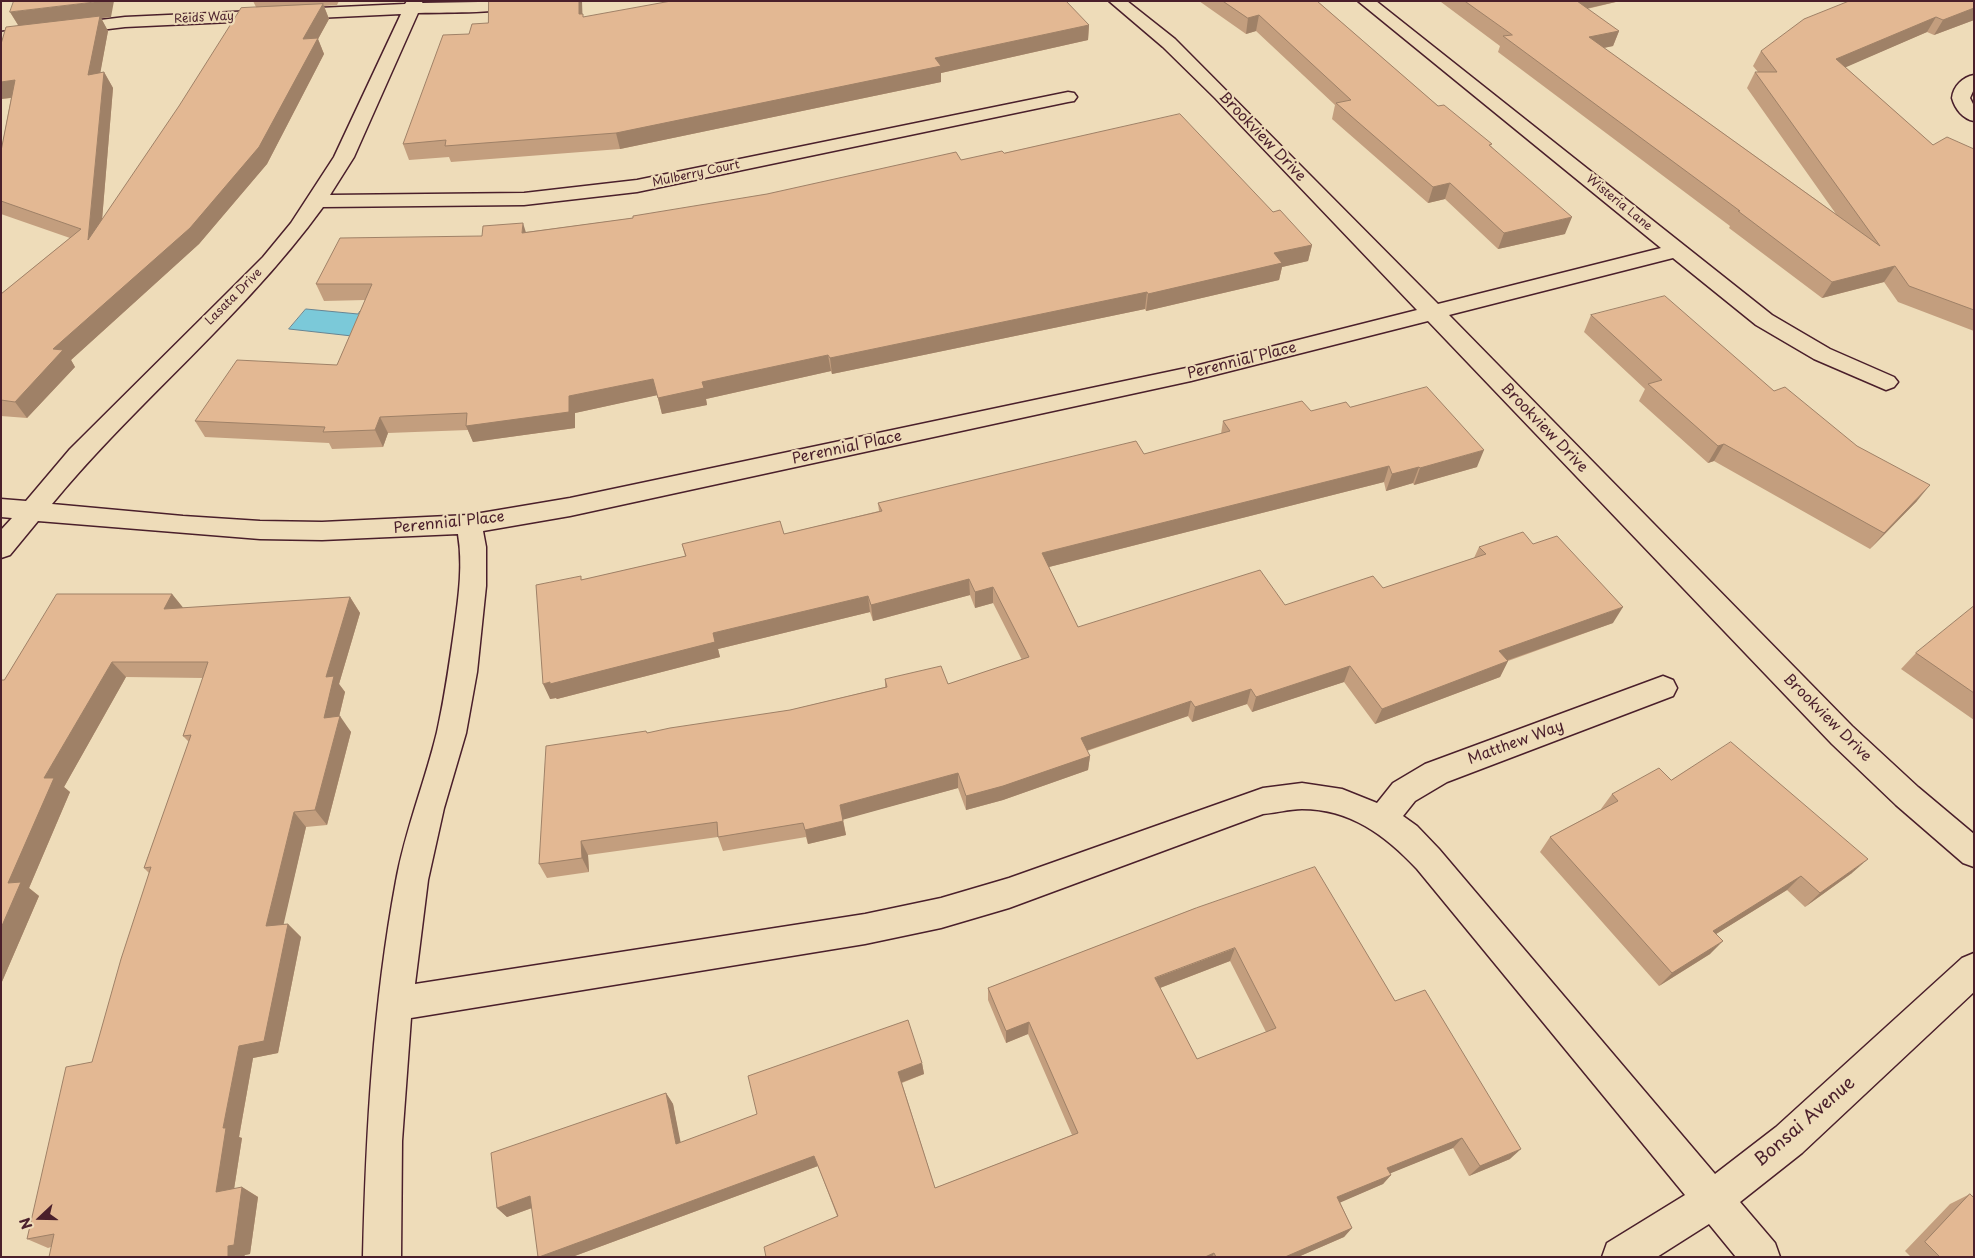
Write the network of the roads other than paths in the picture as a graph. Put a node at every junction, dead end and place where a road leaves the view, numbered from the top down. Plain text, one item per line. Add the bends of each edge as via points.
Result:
1 (528, 1) edge
2 (1117, 1) edge
3 (1366, 1) edge
4 (414, 5) edge
5 (1, 37) edge
6 (1974, 80) edge
7 (1068, 97) dead end
8 (1974, 116) edge
9 (317, 201) junction
10 (1678, 250) junction
11 (1434, 314) junction
12 (1886, 382) dead end
13 (1, 508) edge
14 (31, 511) junction
15 (469, 524) junction
16 (1, 548) edge
17 (1663, 688) dead end
18 (1383, 819) junction
19 (1974, 852) edge
20 (1974, 969) edge
21 (395, 1004) junction
22 (1712, 1200) junction
23 (382, 1257) edge
24 (1621, 1257) edge
25 (1760, 1257) edge

1 - 4 street, Reids Way via 494,5
2 - 11 street, Brookview Drive via 1169,43 1221,94
3 - 10 street, Wisteria Lane
4 - 5 street, Reids Way via 125,22
4 - 9 street, Lasata Drive via 344,158
6 - 8 street via 1967,84 1961,95 1962,103
7 - 9 street, Mulberry Court via 637,186 524,199
9 - 14 street, Lasata Drive via 270,261 79,455
10 - 11 street, Perennial Place
10 - 12 street, Wisteria Lane via 1764,320 1822,354
11 - 15 street, Perennial Place via 1090,396 570,507
11 - 19 street, Brookview Drive via 1842,735 1907,796
13 - 14 street, Perennial Place
14 - 15 street, Perennial Place via 260,530 332,531
14 - 16 street, Lasata Drive
15 - 21 street via 473,547 473,586 463,672 451,733 412,880
17 - 18 street, Matthew Way via 1436,773 1404,792
18 - 21 street via 1342,802 1302,796 1263,801 1009,893 941,913 855,931
18 - 22 street via 1406,836 1428,859
20 - 22 street, Bonsai Avenue via 1789,1140
21 - 23 street via 384,1141
22 - 24 street, Bonsai Avenue
22 - 25 street

